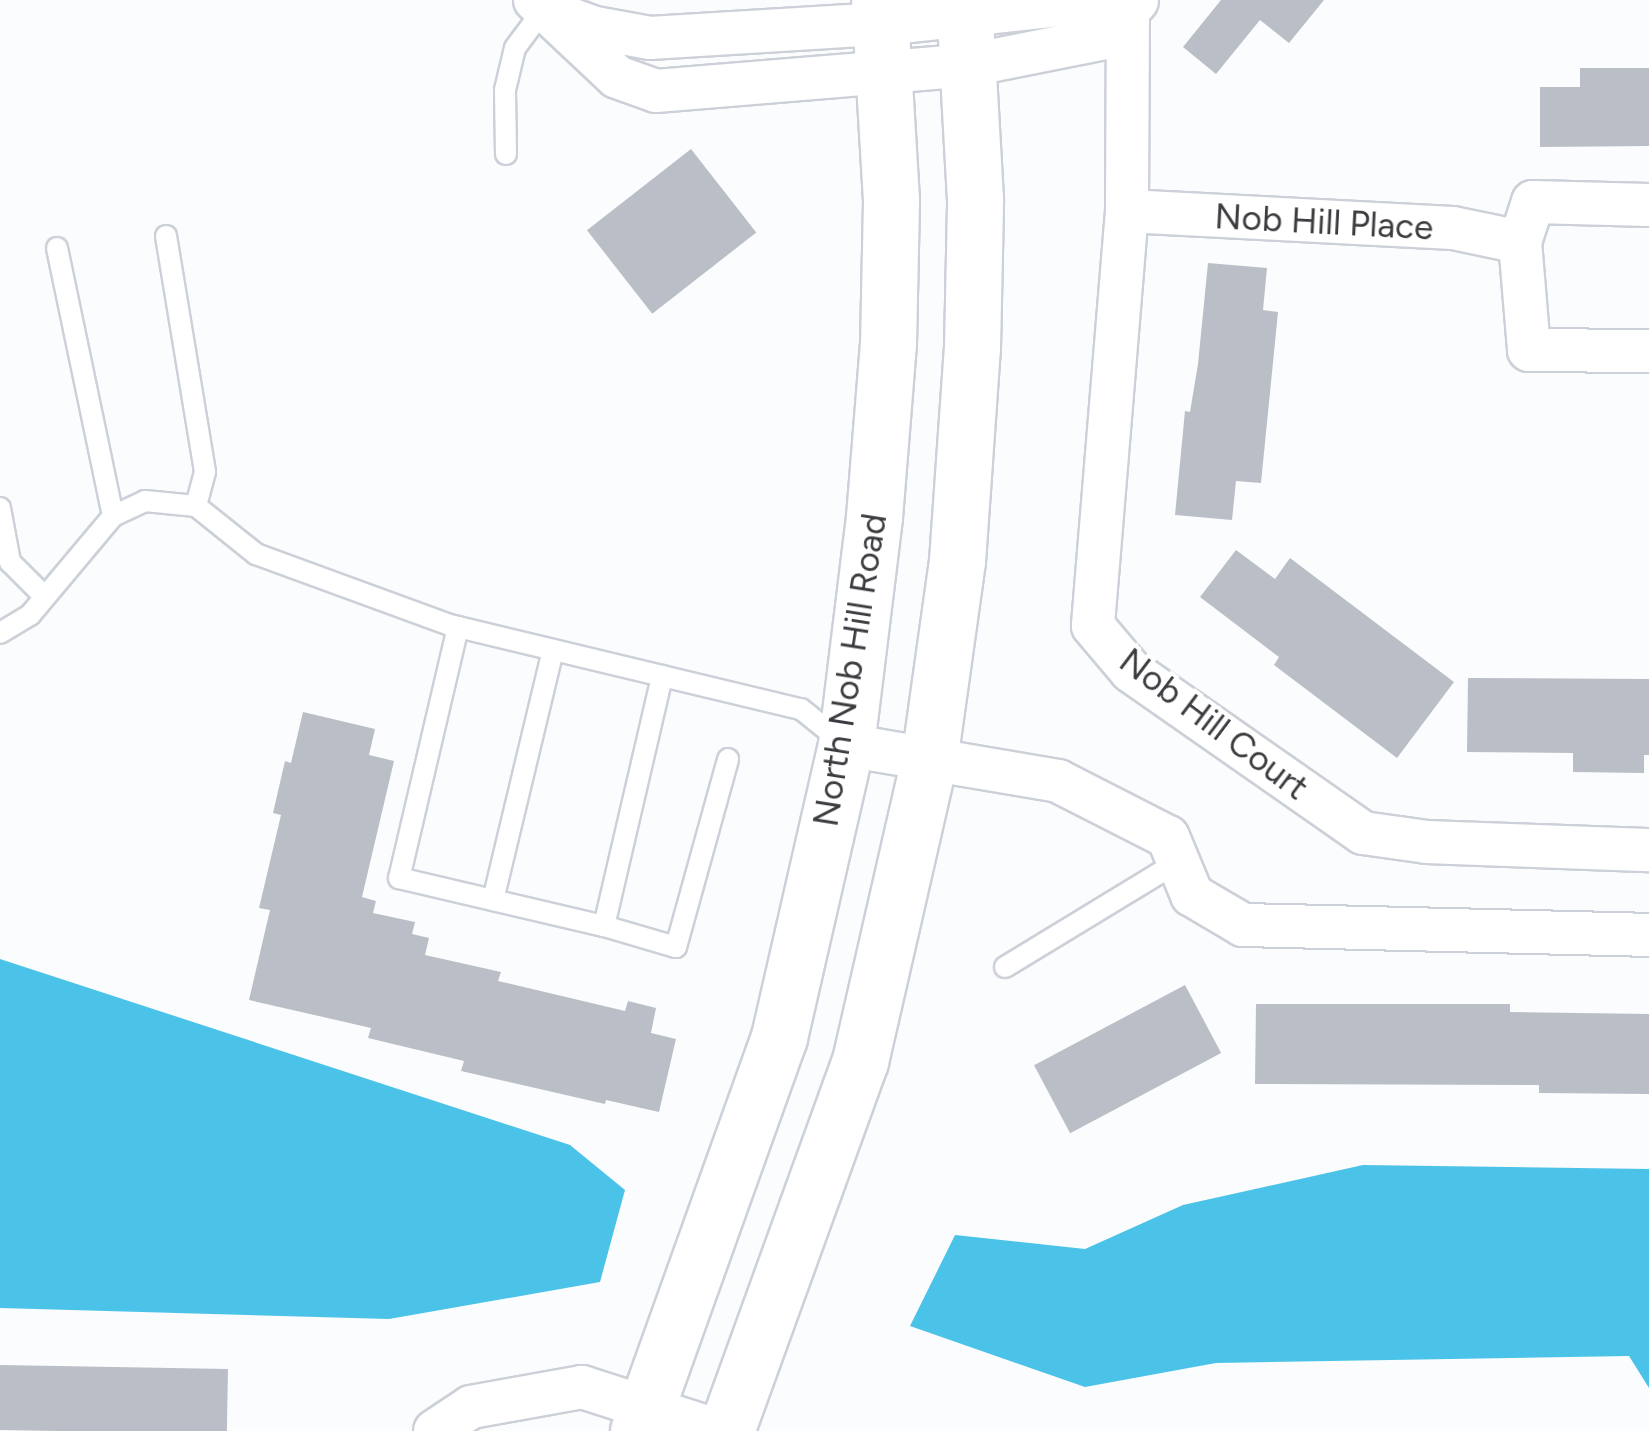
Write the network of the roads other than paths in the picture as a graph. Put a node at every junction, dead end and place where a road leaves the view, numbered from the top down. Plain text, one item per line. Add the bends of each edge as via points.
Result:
1 (540, 4) edge
2 (1133, 6) edge
3 (967, 27) edge
4 (882, 32) edge
5 (681, 36) junction
6 (687, 88) junction
7 (506, 154) dead end
8 (1649, 205) edge
9 (1127, 211) junction
10 (166, 236) dead end
11 (1520, 242) junction
12 (56, 248) dead end
13 (1649, 350) edge
14 (196, 506) junction
15 (0, 508) edge
16 (113, 516) junction
17 (45, 598) junction
18 (458, 627) junction
19 (0, 633) edge
20 (553, 650) junction
21 (662, 676) junction
22 (846, 746) junction
23 (728, 759) dead end
24 (929, 760) junction
25 (1649, 850) edge
26 (1178, 862) junction
27 (493, 900) junction
28 (604, 926) junction
29 (1649, 935) edge
30 (1004, 967) dead end
31 (642, 1418) edge
32 (436, 1431) edge
33 (723, 1431) edge

1 - 5 street via 595,28
1 - 6 street via 617,77 656,91
1 - 7 lane via 515,48 505,90
2 - 3 street via 1099,1
2 - 9 street, Nob Hill Court
3 - 4 street
3 - 24 main road via 975,199 972,348 957,561
4 - 5 street
4 - 6 street
4 - 22 main road, North Nob Hill Road via 891,200 888,344
5 - 6 street
8 - 11 street via 1533,202
9 - 11 street, Nob Hill Place via 1453,228
9 - 25 street, Nob Hill Court via 1094,626 1131,671 1362,833 1427,842
10 - 14 lane via 205,472
11 - 13 street via 1529,350
12 - 16 lane
14 - 16 lane via 144,501
14 - 18 lane via 256,554
15 - 17 lane via 10,562
16 - 17 lane
17 - 19 lane
18 - 20 lane
18 - 27 lane via 399,878
20 - 21 lane
20 - 27 lane
21 - 22 lane via 801,709
21 - 28 lane
22 - 24 street
22 - 31 main road, North Nob Hill Road via 779,1038
23 - 28 lane via 676,947
24 - 26 street via 1058,781 1168,837
24 - 33 main road via 860,1061
26 - 29 street via 1192,895 1243,925
26 - 30 lane
27 - 28 lane
31 - 32 street via 582,1387 471,1407
31 - 33 street

